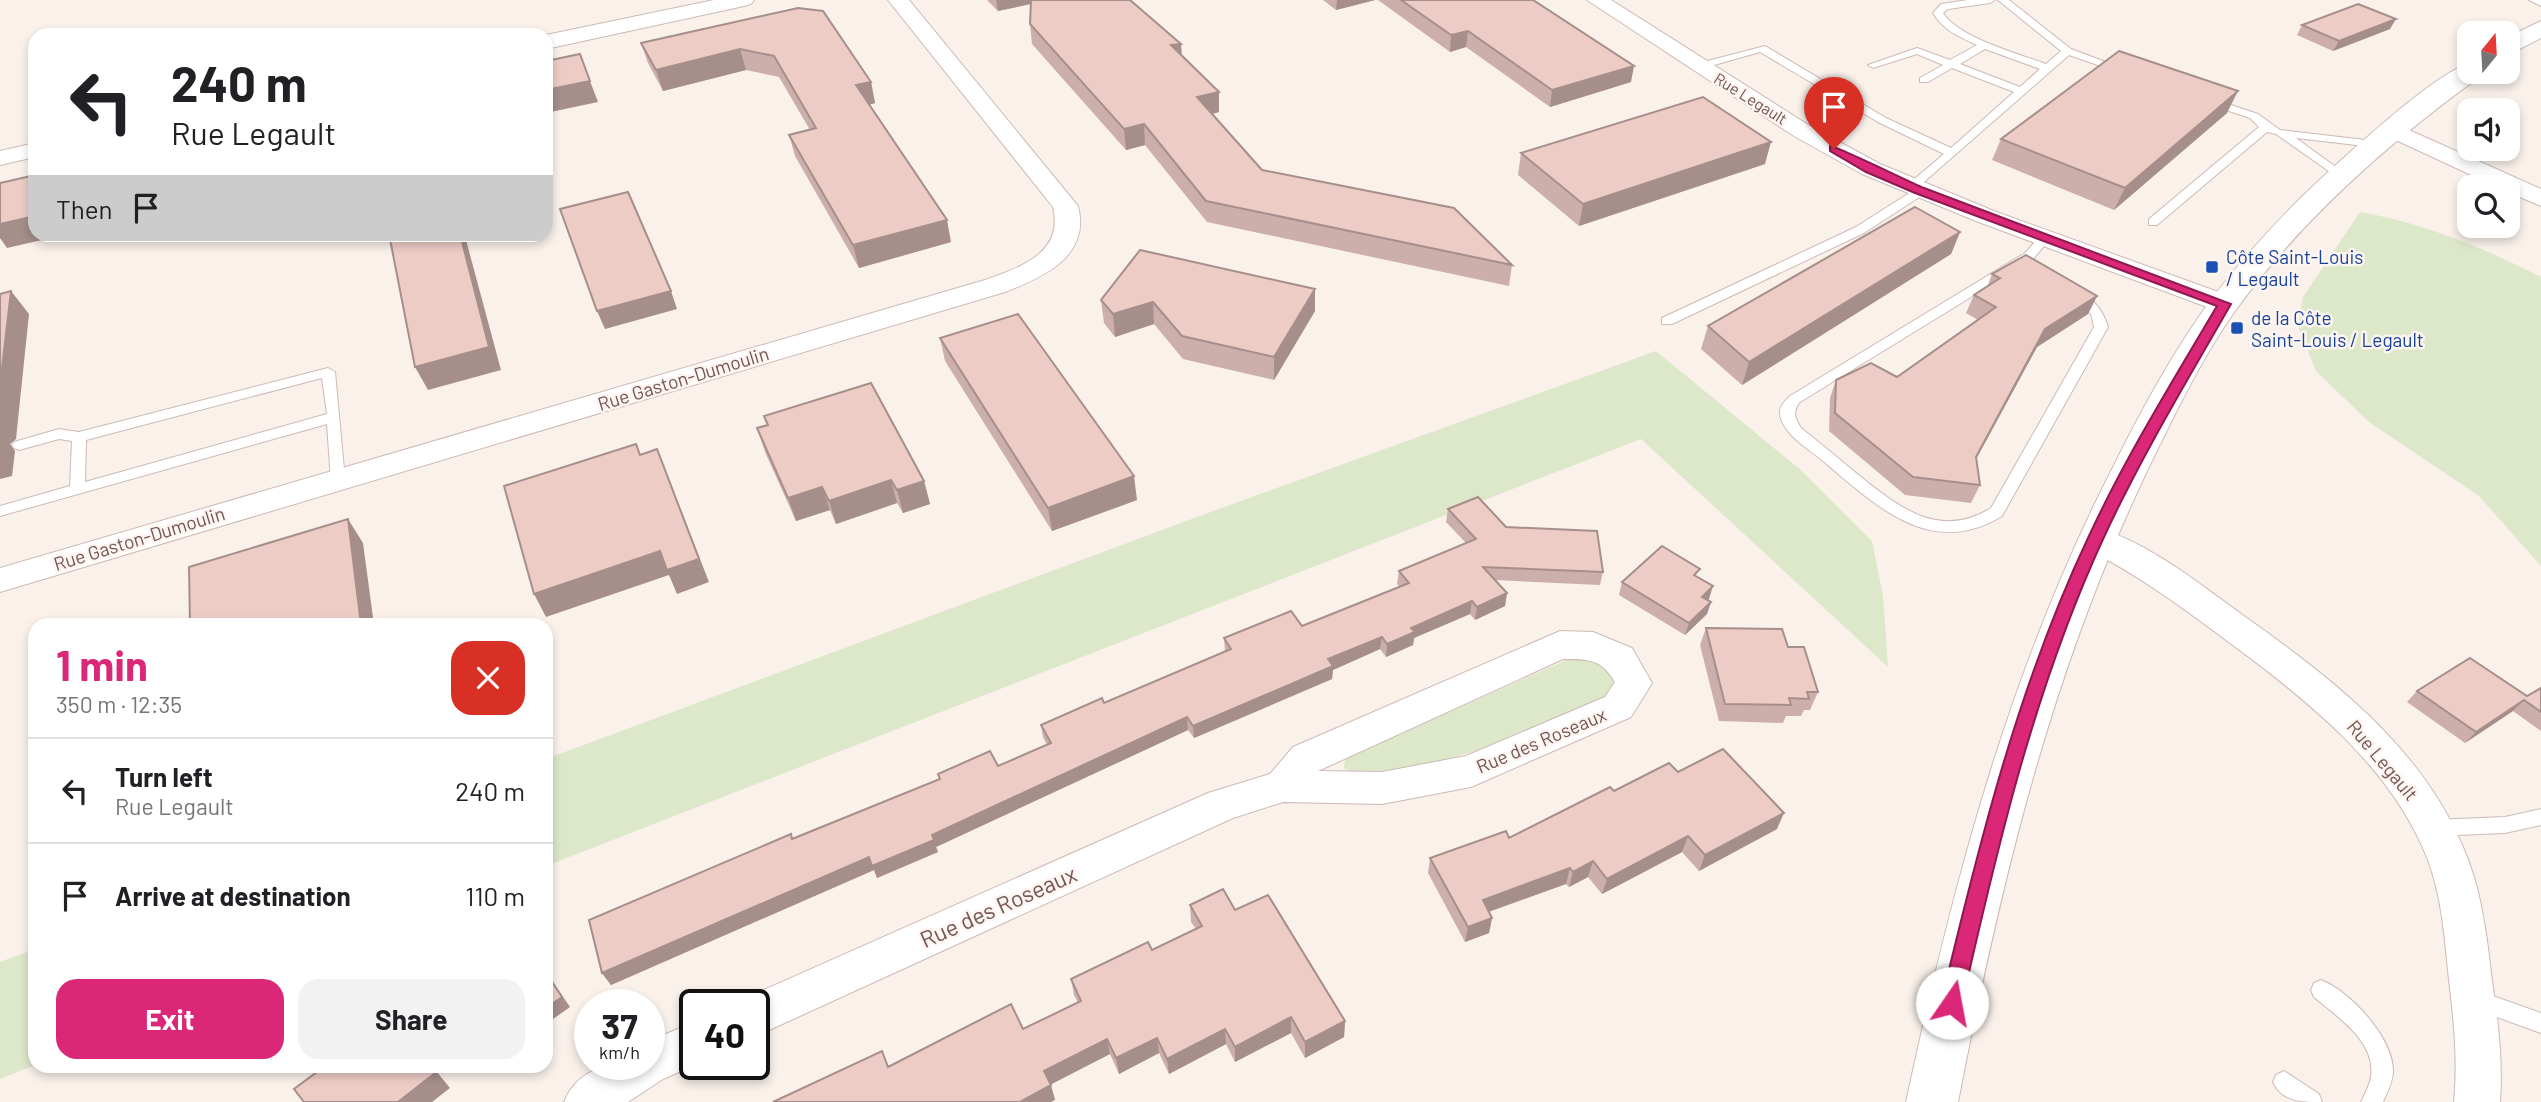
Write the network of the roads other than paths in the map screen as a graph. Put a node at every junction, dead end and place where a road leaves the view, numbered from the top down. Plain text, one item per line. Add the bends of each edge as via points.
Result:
1 (744, 0) edge
2 (898, 0) edge
3 (1597, 0) edge
4 (1990, 0) edge
5 (2003, 0) edge
6 (2534, 0) edge
7 (2541, 3) edge
8 (2541, 28) edge
9 (2520, 40) edge
10 (553, 41) edge
11 (1986, 44) junction
12 (2067, 51) junction
13 (1873, 65) dead end
14 (1951, 65) junction
15 (1700, 66) junction
16 (2048, 68) junction
17 (2130, 73) edge
18 (1924, 80) dead end
19 (2457, 81) edge
20 (2021, 91) junction
21 (2205, 99) edge
22 (2266, 127) junction
23 (2281, 133) junction
24 (2383, 137) junction
25 (28, 152) edge
26 (1952, 153) junction
27 (0, 158) edge
28 (2340, 175) junction
29 (1915, 189) junction
30 (2541, 198) edge
31 (2153, 222) dead end
32 (2045, 238) junction
33 (2016, 264) junction
34 (2036, 274) edge
35 (2064, 289) edge
36 (2225, 304) junction
37 (1667, 321) dead end
38 (334, 417) junction
39 (79, 437) junction
40 (19, 445) dead end
41 (338, 480) junction
42 (77, 489) junction
43 (0, 511) edge
44 (2095, 539) junction
45 (0, 580) edge
46 (1283, 786) junction
47 (2541, 817) edge
48 (2433, 828) junction
49 (2321, 990) dead end
50 (2473, 999) junction
51 (770, 1009) edge
52 (2541, 1023) edge
53 (622, 1080) edge
54 (2284, 1082) dead end
55 (587, 1102) edge
56 (1932, 1102) edge
57 (2311, 1102) edge
58 (2372, 1102) edge
59 (2477, 1102) edge

1 - 10 street
2 - 41 street, Rue Gaston-Dumoulin via 1065,206 1069,231 1047,261 995,286
3 - 15 street, Rue Legault
4 - 11 lane via 1945,6 1938,13 1950,28
5 - 12 lane
6 - 7 lane
8 - 9 street
11 - 14 lane
11 - 16 lane
12 - 16 lane
12 - 17 lane
13 - 14 lane via 1917,51
14 - 18 lane
14 - 20 lane
15 - 26 lane via 1761,48 1882,120
15 - 29 street, Rue Legault via 1848,158
16 - 20 lane
19 - 24 street
20 - 26 lane
21 - 22 lane via 2254,116
22 - 23 lane
22 - 31 lane
23 - 24 lane
23 - 28 lane
24 - 28 street
24 - 30 street
25 - 27 street
26 - 29 lane
28 - 36 street via 2289,226
29 - 32 street, Rue Legault
29 - 37 lane via 1860,230
32 - 33 lane
32 - 36 street, Rue Legault
33 - 34 lane
33 - 35 lane via 1795,399 1787,411 1792,426 1888,507 1929,524 1952,528 1979,524 1997,512 2101,327 2097,312
36 - 44 street via 2152,426
38 - 39 lane via 328,372
38 - 41 lane
38 - 42 lane
39 - 40 lane via 60,434
39 - 42 lane
41 - 45 street, Rue Gaston-Dumoulin
42 - 43 lane
44 - 48 street, Rue Legault via 2160,573 2314,687 2391,765
44 - 56 street via 2029,705 1990,838
46 - 46 street, Rue des Roseaux via 1382,788 1471,771 1618,707 1634,684 1619,658 1593,646 1560,645 1306,758
46 - 51 street, Rue des Roseaux via 1222,805
47 - 48 lane via 2505,825
48 - 50 street, Rue Legault via 2460,902
49 - 58 lane via 2352,1017 2379,1053 2383,1069
50 - 52 lane
50 - 59 street, Rue Legault
53 - 55 street
54 - 57 lane

